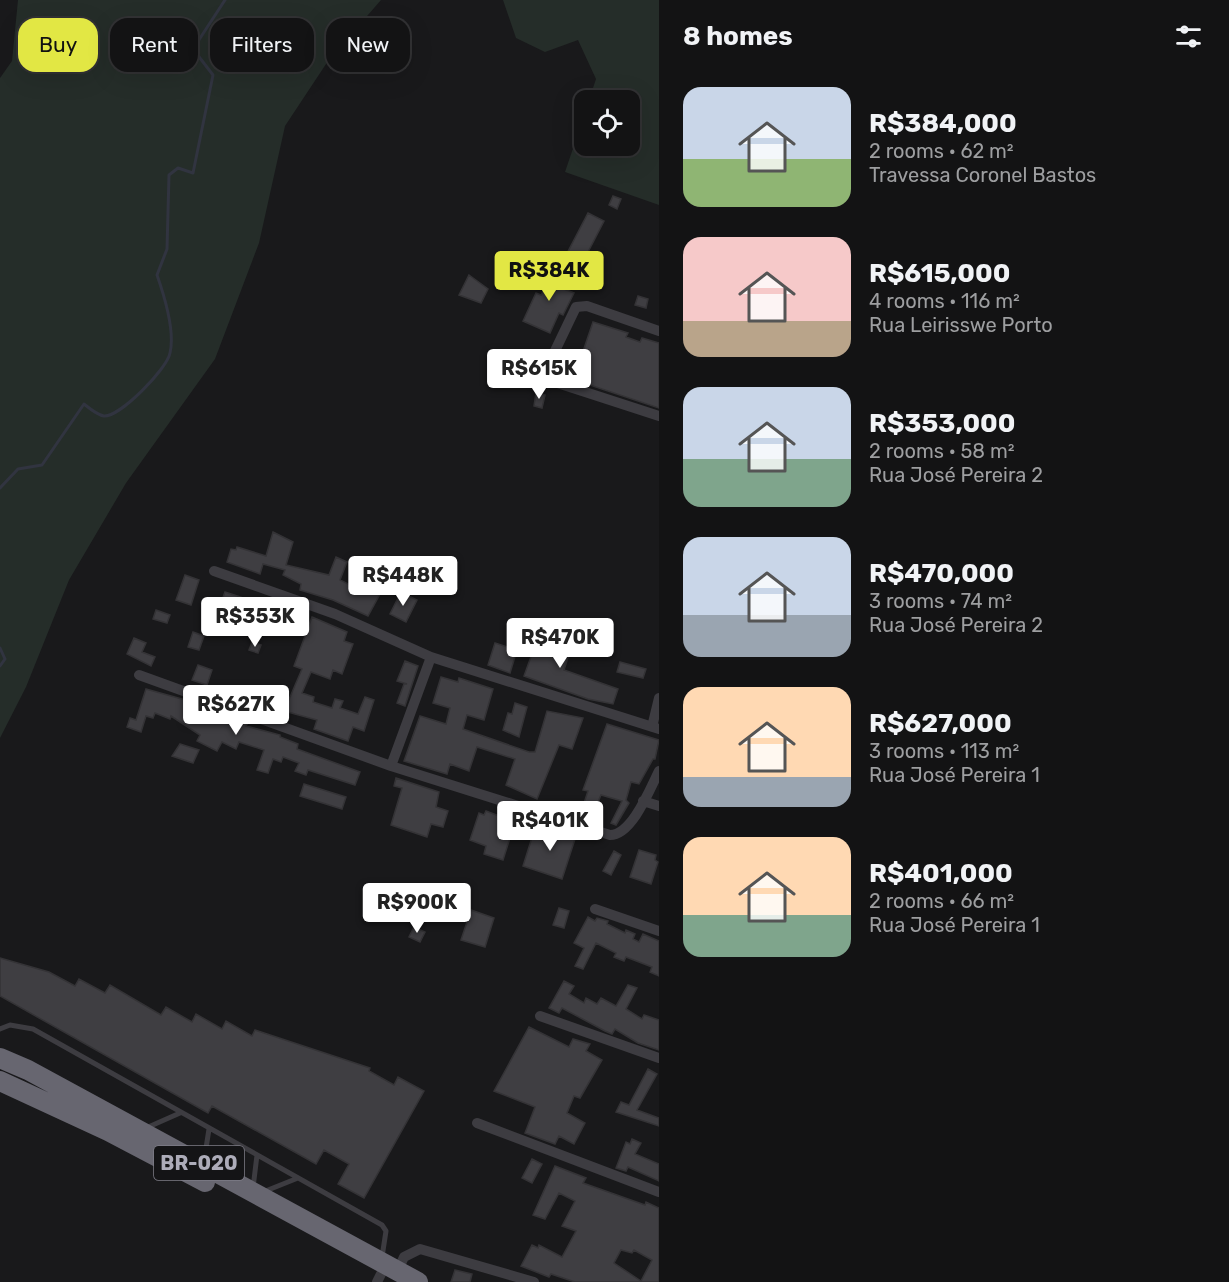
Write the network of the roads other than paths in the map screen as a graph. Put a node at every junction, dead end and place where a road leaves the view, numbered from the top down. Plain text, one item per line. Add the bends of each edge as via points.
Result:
1 (659, 331) edge
2 (525, 372) dead end
3 (542, 378) junction
4 (659, 416) edge
5 (214, 572) dead end
6 (431, 657) junction
7 (139, 675) dead end
8 (659, 698) edge
9 (656, 728) edge
10 (391, 766) junction
11 (659, 771) edge
12 (643, 801) junction
13 (659, 806) edge
14 (596, 909) dead end
15 (659, 931) edge
16 (540, 1016) dead end
17 (0, 1029) edge
18 (0, 1058) edge
19 (659, 1058) edge
20 (0, 1081) edge
21 (180, 1113) junction
22 (477, 1123) dead end
23 (208, 1129) junction
24 (139, 1131) junction
25 (257, 1155) junction
26 (203, 1166) junction
27 (298, 1178) junction
28 (659, 1192) edge
29 (255, 1194) junction
30 (386, 1274) edge
31 (418, 1282) edge
32 (534, 1282) edge

1 - 3 street via 587,306 576,307
2 - 3 lane
3 - 4 street
5 - 6 street via 334,614
6 - 9 street
6 - 10 street
7 - 10 street
8 - 9 street
10 - 12 street via 610,836 628,827
11 - 12 street
12 - 13 street
14 - 15 street
16 - 19 street
17 - 21 lane via 10,1025 33,1029
18 - 24 highway, BR-020
20 - 30 highway, BR-020 via 108,1131
21 - 23 lane
21 - 24 lane
22 - 28 street
23 - 25 lane
23 - 26 lane
24 - 26 highway, BR-020
25 - 27 lane
25 - 29 lane
26 - 29 highway, BR-020
27 - 29 lane
27 - 30 lane via 382,1225 386,1235
29 - 30 highway, BR-020
30 - 31 highway, BR-020
30 - 32 street via 404,1257 420,1249

